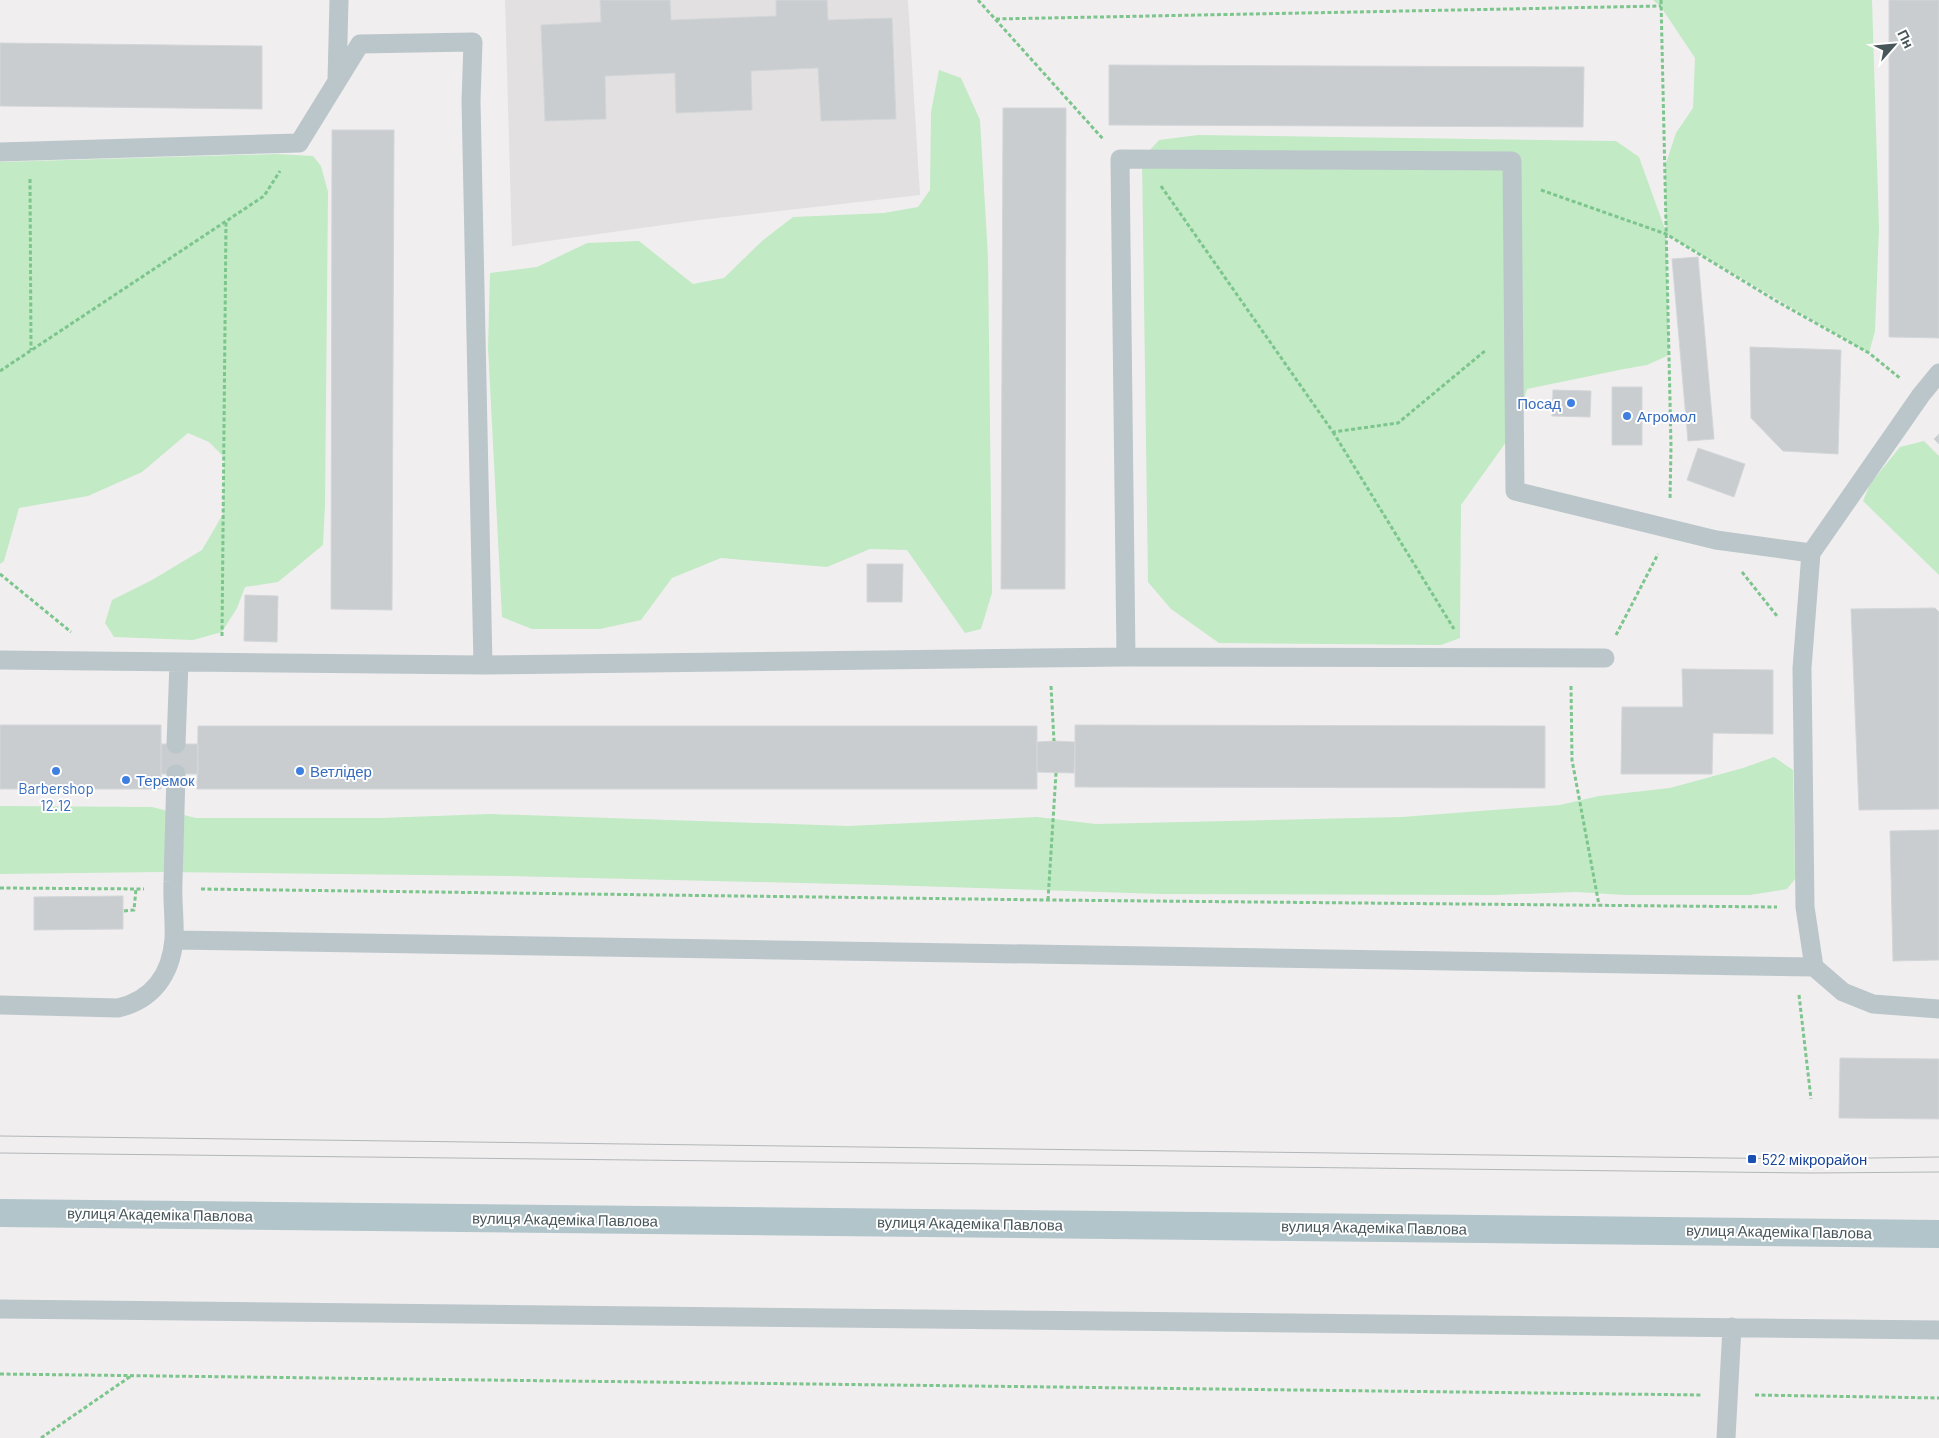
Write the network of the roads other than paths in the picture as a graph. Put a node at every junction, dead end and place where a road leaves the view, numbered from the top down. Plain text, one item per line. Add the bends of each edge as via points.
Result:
1 (339, 0) edge
2 (337, 82) junction
3 (0, 152) edge
4 (1939, 373) edge
5 (1811, 553) junction
6 (1126, 657) junction
7 (1604, 658) road end
8 (0, 660) edge
9 (179, 662) junction
10 (483, 665) junction
11 (176, 744) dead end
12 (176, 774) dead end
13 (174, 940) junction
14 (1805, 967) junction
15 (0, 1004) edge
16 (1939, 1009) edge
17 (0, 1213) edge
18 (1939, 1234) edge
19 (0, 1309) edge
20 (1732, 1327) junction
21 (1939, 1330) edge
22 (1726, 1438) edge

1 - 2 lane
2 - 3 lane via 299,143
2 - 10 lane via 360,44 472,42
4 - 5 lane
5 - 6 lane via 1716,540 1514,492 1512,161 1120,159
5 - 14 lane via 1802,668
6 - 7 lane
6 - 10 lane
8 - 9 lane
9 - 10 lane
9 - 11 lane
12 - 13 lane via 172,888
13 - 14 lane
13 - 15 lane via 156,987 132,1005 118,1008
14 - 16 lane via 1843,992 1873,1004
17 - 18 main road, вулиця Академіка Павлова
19 - 20 lane
20 - 21 lane
20 - 22 lane

